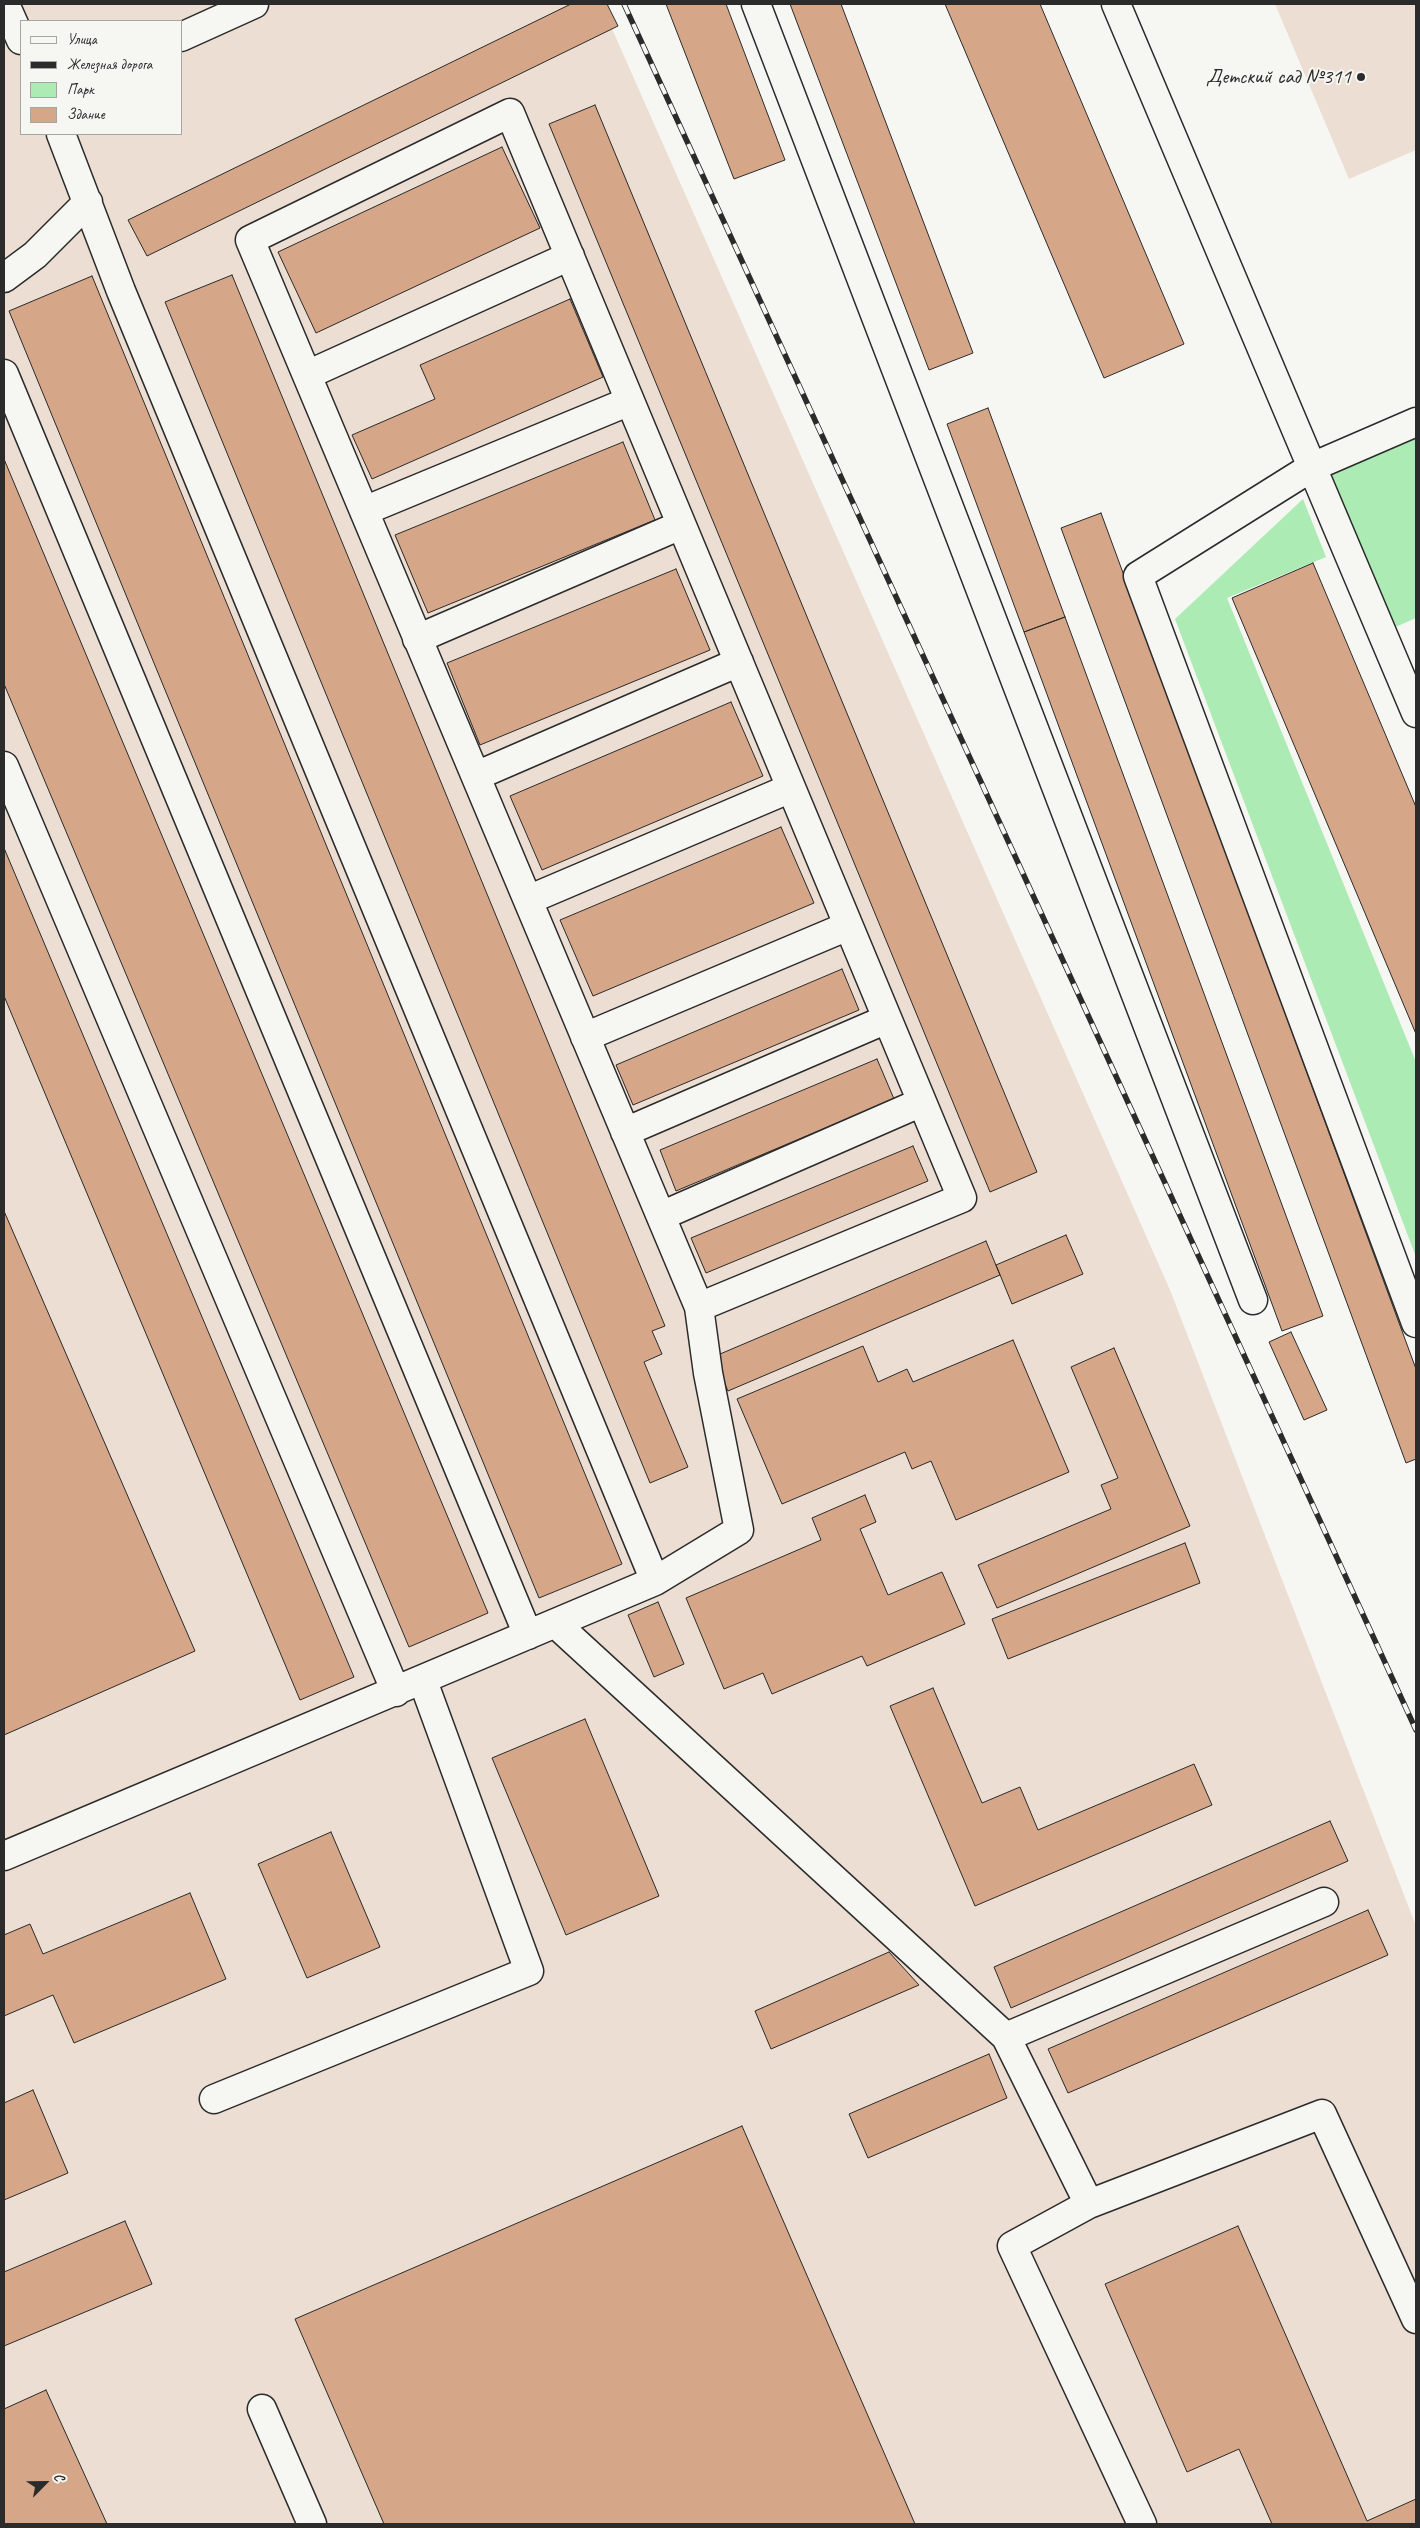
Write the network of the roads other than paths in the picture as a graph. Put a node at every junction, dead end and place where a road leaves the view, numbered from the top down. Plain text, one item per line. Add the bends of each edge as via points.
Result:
1 (5, 4) edge
2 (254, 4) edge
3 (756, 4) edge
4 (1116, 4) edge
5 (182, 37) edge
6 (20, 38) edge
7 (61, 135) edge
8 (88, 202) junction
9 (570, 256) junction
10 (4, 278) edge
11 (4, 374) edge
12 (307, 374) junction
13 (630, 400) junction
14 (1416, 422) edge
15 (1312, 467) junction
16 (364, 511) junction
17 (681, 525) junction
18 (418, 638) junction
19 (739, 662) junction
20 (1416, 713) edge
21 (4, 766) edge
22 (476, 776) junction
23 (791, 788) junction
24 (528, 900) junction
25 (848, 926) junction
26 (887, 1019) junction
27 (585, 1037) junction
28 (922, 1102) junction
29 (625, 1132) junction
30 (661, 1216) junction
31 (1253, 1300) dead end
32 (699, 1307) junction
33 (1416, 1323) edge
34 (655, 1581) junction
35 (556, 1624) junction
36 (528, 1635) junction
37 (423, 1680) junction
38 (396, 1692) junction
39 (4, 1856) edge
40 (1324, 1902) dead end
41 (1006, 2037) junction
42 (214, 2099) dead end
43 (1089, 2204) junction
44 (1416, 2319) edge
45 (262, 2409) dead end
46 (312, 2524) edge
47 (1142, 2524) edge

1 - 6 street
2 - 5 street
3 - 31 street
4 - 15 street
7 - 8 street
8 - 10 street via 34,255
8 - 34 street via 121,291
9 - 12 street
9 - 12 street via 510,113 250,240
9 - 13 street
11 - 36 street
12 - 16 street
13 - 16 street
13 - 17 street
14 - 15 street
15 - 20 street
15 - 33 street via 1138,576
16 - 18 street
17 - 18 street
17 - 19 street
18 - 22 street
19 - 22 street
19 - 23 street
21 - 38 street
22 - 24 street
23 - 24 street
23 - 25 street
24 - 27 street
25 - 26 street
25 - 27 street
26 - 28 street
26 - 29 street
27 - 29 street
28 - 30 street
28 - 32 street via 962,1198
29 - 30 street
30 - 32 street
32 - 34 street via 708,1373 739,1530
34 - 35 street
35 - 36 street
35 - 41 street
36 - 37 street
37 - 38 street
37 - 42 street via 528,1971
38 - 39 street
40 - 41 street
41 - 43 street
43 - 44 street via 1322,2114
43 - 47 street via 1012,2246
45 - 46 street

